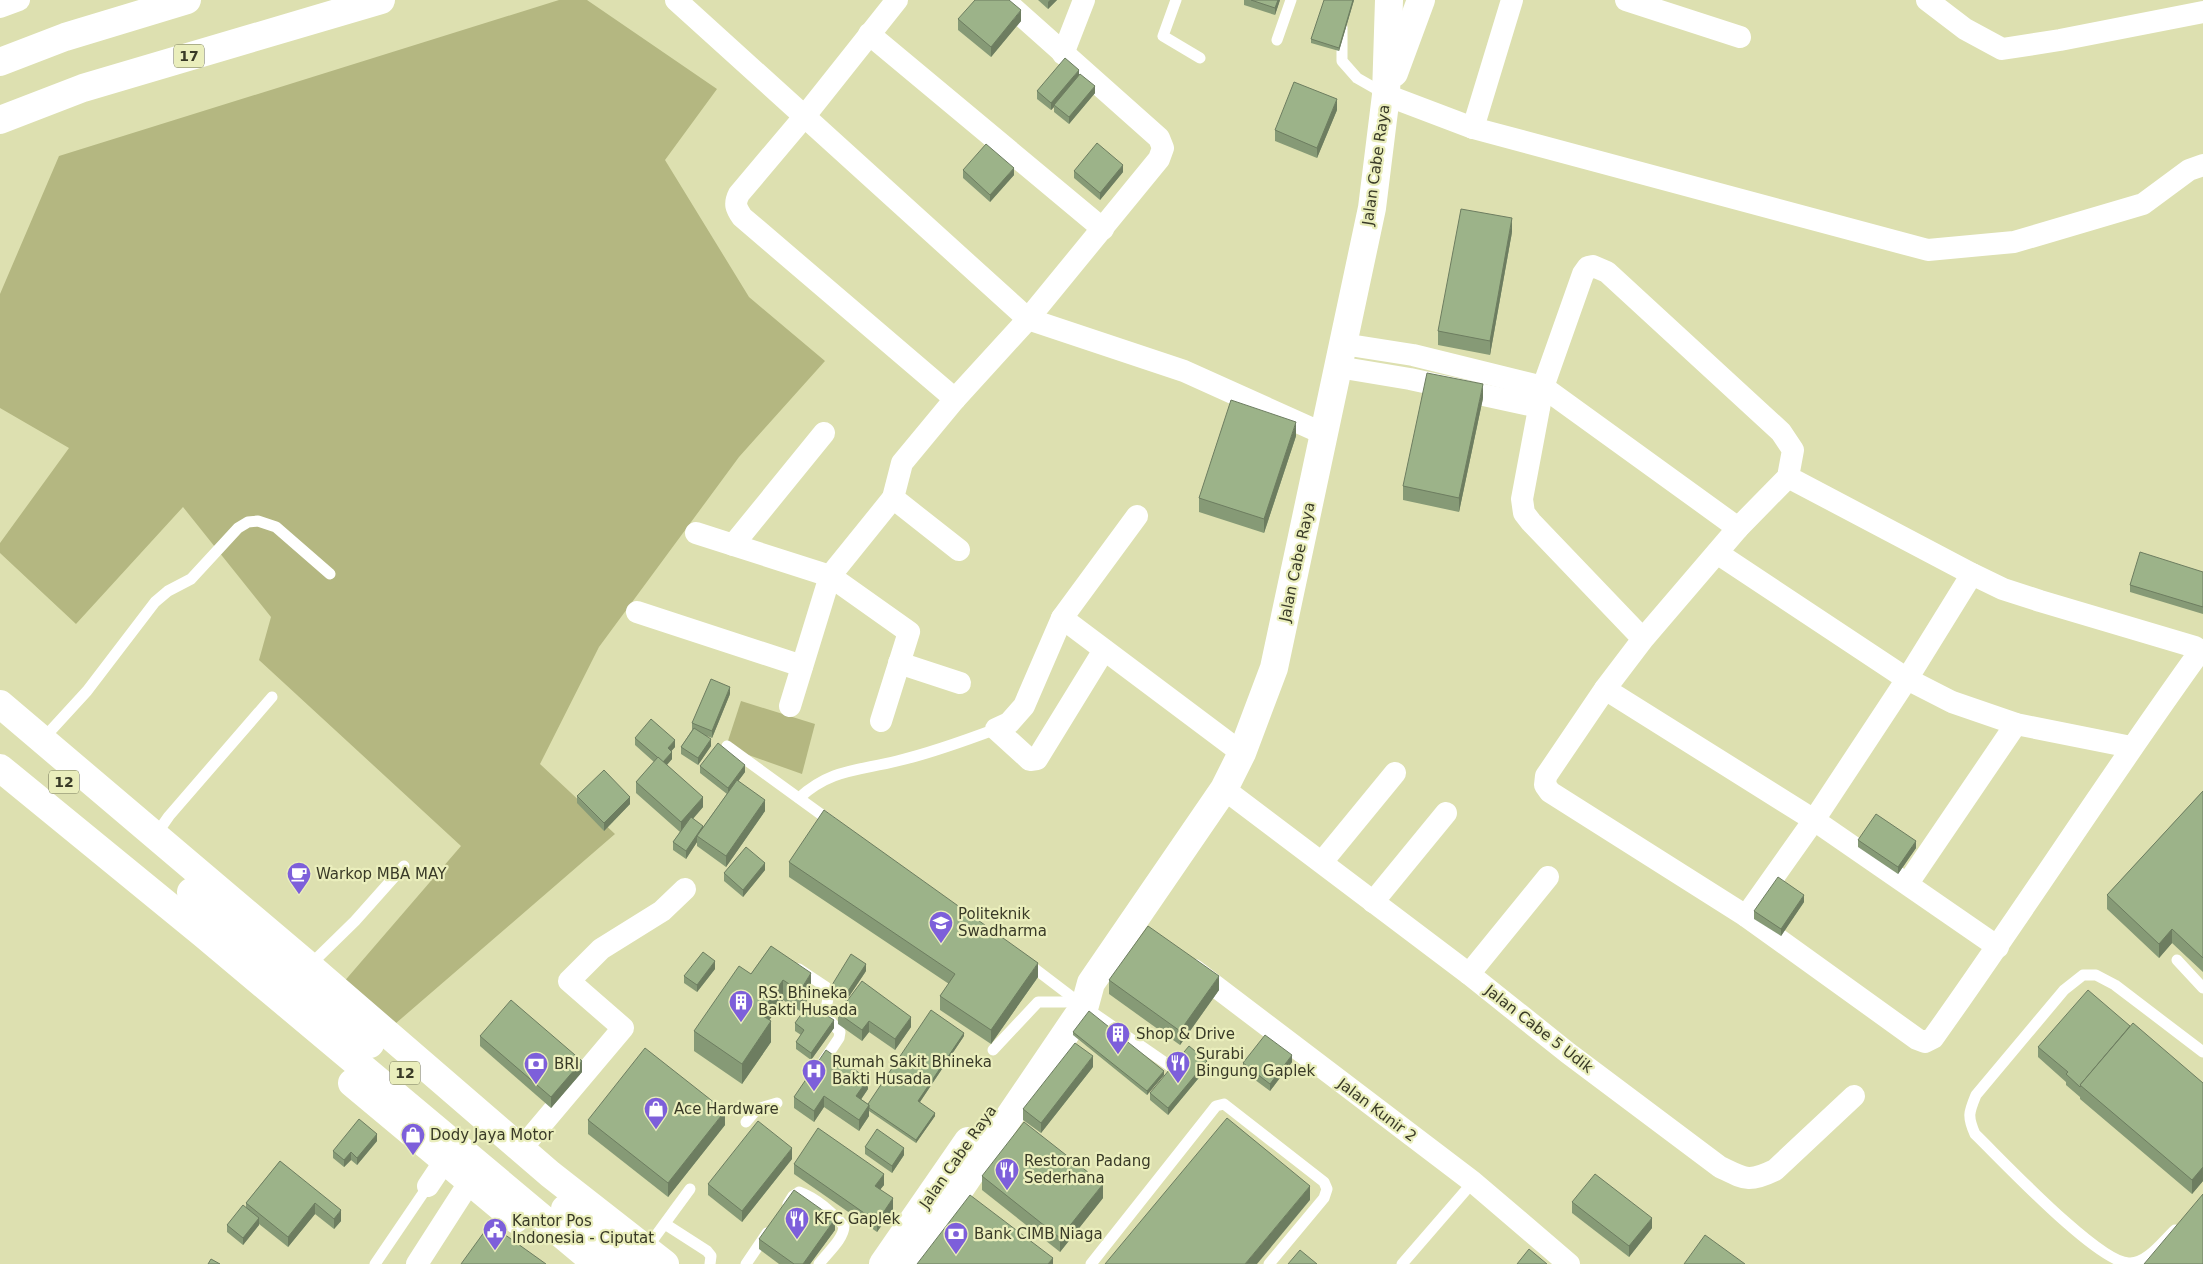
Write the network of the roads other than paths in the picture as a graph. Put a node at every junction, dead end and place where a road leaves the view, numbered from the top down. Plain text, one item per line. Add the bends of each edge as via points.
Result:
1 (19, 0) edge
2 (187, 0) edge
3 (382, 0) edge
4 (676, 0) edge
5 (897, 0) edge
6 (1004, 0) edge
7 (1084, 0) edge
8 (1176, 0) edge
9 (1291, 0) edge
10 (1389, 0) edge
11 (1421, 0) edge
12 (1512, 0) edge
13 (1626, 0) edge
14 (1927, 0) edge
15 (0, 7) edge
16 (2203, 12) edge
17 (1344, 13) edge
18 (869, 34) junction
19 (1740, 37) dead end
20 (1277, 40) dead end
21 (1063, 54) junction
22 (1200, 58) dead end
23 (0, 62) edge
24 (1386, 95) junction
25 (804, 117) junction
26 (0, 120) edge
27 (1474, 128) junction
28 (2203, 165) edge
29 (1102, 229) junction
30 (1028, 319) junction
31 (1340, 356) junction
32 (1541, 397) junction
33 (955, 399) junction
34 (824, 433) dead end
35 (1324, 434) junction
36 (1788, 477) junction
37 (893, 498) junction
38 (1137, 516) dead end
39 (1738, 528) junction
40 (696, 533) dead end
41 (733, 545) junction
42 (959, 550) dead end
43 (1717, 553) junction
44 (330, 574) dead end
45 (1972, 574) junction
46 (830, 576) junction
47 (637, 612) dead end
48 (1062, 618) junction
49 (1643, 639) junction
50 (1104, 650) junction
51 (899, 663) junction
52 (802, 666) junction
53 (1907, 679) junction
54 (960, 683) dead end
55 (1605, 689) junction
56 (272, 697) dead end
57 (0, 704) edge
58 (790, 706) dead end
59 (881, 721) dead end
60 (2016, 724) junction
61 (0, 728) edge
62 (996, 729) junction
63 (43, 739) junction
64 (727, 746) dead end
65 (2131, 747) junction
66 (1242, 753) junction
67 (0, 768) edge
68 (1395, 773) dead end
69 (0, 788) edge
70 (1224, 789) junction
71 (799, 798) junction
72 (1446, 813) dead end
73 (1814, 820) junction
74 (846, 832) edge
75 (155, 836) junction
76 (1322, 862) junction
77 (404, 866) dead end
78 (1548, 876) dead end
79 (1908, 883) junction
80 (685, 889) dead end
81 (171, 891) junction
82 (1373, 902) junction
83 (1746, 916) junction
84 (1998, 947) junction
85 (1018, 956) edge
86 (1180, 960) edge
87 (2177, 960) dead end
88 (789, 961) edge
89 (309, 966) junction
90 (1469, 974) junction
91 (2203, 988) edge
92 (1078, 996) junction
93 (993, 1050) edge
94 (2203, 1052) edge
95 (1170, 1066) edge
96 (812, 1078) edge
97 (1854, 1096) dead end
98 (777, 1103) dead end
99 (746, 1122) dead end
100 (521, 1149) junction
101 (444, 1162) junction
102 (1472, 1182) junction
103 (469, 1183) junction
104 (428, 1186) joint
105 (690, 1189) dead end
106 (929, 1205) junction
107 (783, 1211) edge
108 (2183, 1222) edge
109 (665, 1224) junction
110 (772, 1227) edge
111 (647, 1259) edge
112 (1405, 1263) edge
113 (375, 1264) edge
114 (417, 1264) edge
115 (570, 1264) edge
116 (597, 1264) edge
117 (710, 1264) edge
118 (746, 1264) edge
119 (819, 1264) edge
120 (883, 1264) edge
121 (909, 1264) edge
122 (1092, 1264) edge
123 (1269, 1264) edge
124 (1569, 1264) edge

1 - 15 street
2 - 23 main road via 65,37
3 - 26 main road, 17 via 83,88
4 - 25 street
5 - 18 street
6 - 21 street
7 - 21 street
8 - 22 lane via 1163,36
9 - 20 lane
10 - 24 main road, Jalan Cabe Raya
11 - 24 main road, Jalan Cabe Raya
12 - 27 street
13 - 19 street
14 - 16 street via 1965,29 2002,49
17 - 24 lane via 1342,61 1357,78
18 - 25 street
18 - 29 street
21 - 29 street via 1162,143 1159,159
24 - 27 street
24 - 31 main road, Jalan Cabe Raya via 1372,208
25 - 30 street
25 - 33 street via 739,194 736,209
27 - 28 street via 1928,250 2014,242 2142,204 2190,170
29 - 30 street
30 - 33 street
30 - 35 street via 1184,371
31 - 32 street via 1412,355
31 - 35 main road, Jalan Cabe Raya
32 - 36 street via 1583,274 1593,266 1607,272 1782,432 1792,450
32 - 39 street
32 - 49 street via 1522,499 1524,513
33 - 37 street via 902,463
34 - 41 street
35 - 66 main road, Jalan Cabe Raya via 1274,668
36 - 39 street
36 - 45 street
37 - 42 street
37 - 46 street
38 - 48 street
39 - 43 street
40 - 41 street
41 - 46 street
43 - 49 street
43 - 53 street
44 - 63 lane via 276,527 258,521 248,522 238,528 191,579 155,602 87,691
45 - 53 street
45 - 65 street via 2003,589 2195,647 2196,657
46 - 51 street via 909,632
46 - 52 street
47 - 52 street
48 - 50 street
48 - 62 street via 1024,706 1009,723
49 - 55 street
50 - 62 street via 1037,759 1030,760
50 - 66 street
51 - 54 street
51 - 59 street
52 - 58 street
53 - 60 street via 1952,702
53 - 73 street
55 - 73 street
55 - 83 street via 1546,776 1545,785 1550,792
56 - 75 lane
57 - 63 main road
60 - 65 street
60 - 79 street
61 - 81 main road, 12
62 - 71 lane via 906,759 826,778
63 - 75 main road
64 - 71 lane
65 - 84 street
66 - 70 main road, Jalan Cabe Raya
67 - 81 main road, 12
68 - 76 street
69 - 101 main road
70 - 76 street, Jalan Cabe 5 Udik
70 - 92 main road, Jalan Cabe Raya via 1140,931
71 - 74 lane
72 - 82 street
73 - 79 street
73 - 83 street
75 - 89 main road
76 - 82 street, Jalan Cabe 5 Udik
77 - 89 lane
78 - 90 street
79 - 84 street
80 - 100 street via 662,911 601,949 569,981 622,1028
81 - 111 main road, 12
81 - 116 main road, 12
82 - 90 street, Jalan Cabe 5 Udik
83 - 84 street via 1925,1042 1933,1038
85 - 92 lane
86 - 102 street, Jalan Kunir 2
87 - 91 lane
88 - 96 lane via 826,987 830,996 825,1015 840,1032
89 - 100 main road
90 - 97 street, Jalan Cabe 5 Udik via 1720,1167 1745,1179 1775,1170
92 - 93 lane via 1038,1002
92 - 95 lane
92 - 106 main road, Jalan Cabe Raya
92 - 106 main road, Jalan Cabe Raya via 965,1192
94 - 108 lane via 2115,985 2096,975 2083,976 2051,1005 1976,1095 1969,1112 1974,1134 2073,1228 2117,1261 2137,1262
98 - 99 lane via 757,1109
100 - 111 main road
101 - 103 main road
101 - 104 street
102 - 112 lane
102 - 124 street, Jalan Kunir 2
103 - 114 street
103 - 115 main road
104 - 113 lane
105 - 109 lane
106 - 120 main road, Jalan Cabe Raya
106 - 121 main road, Jalan Cabe Raya
107 - 119 lane via 799,1192 808,1195 844,1226 840,1238
109 - 111 lane
109 - 117 lane via 707,1251 711,1256
110 - 118 lane
122 - 123 lane via 1216,1106 1224,1104 1324,1182 1327,1189 1324,1198

